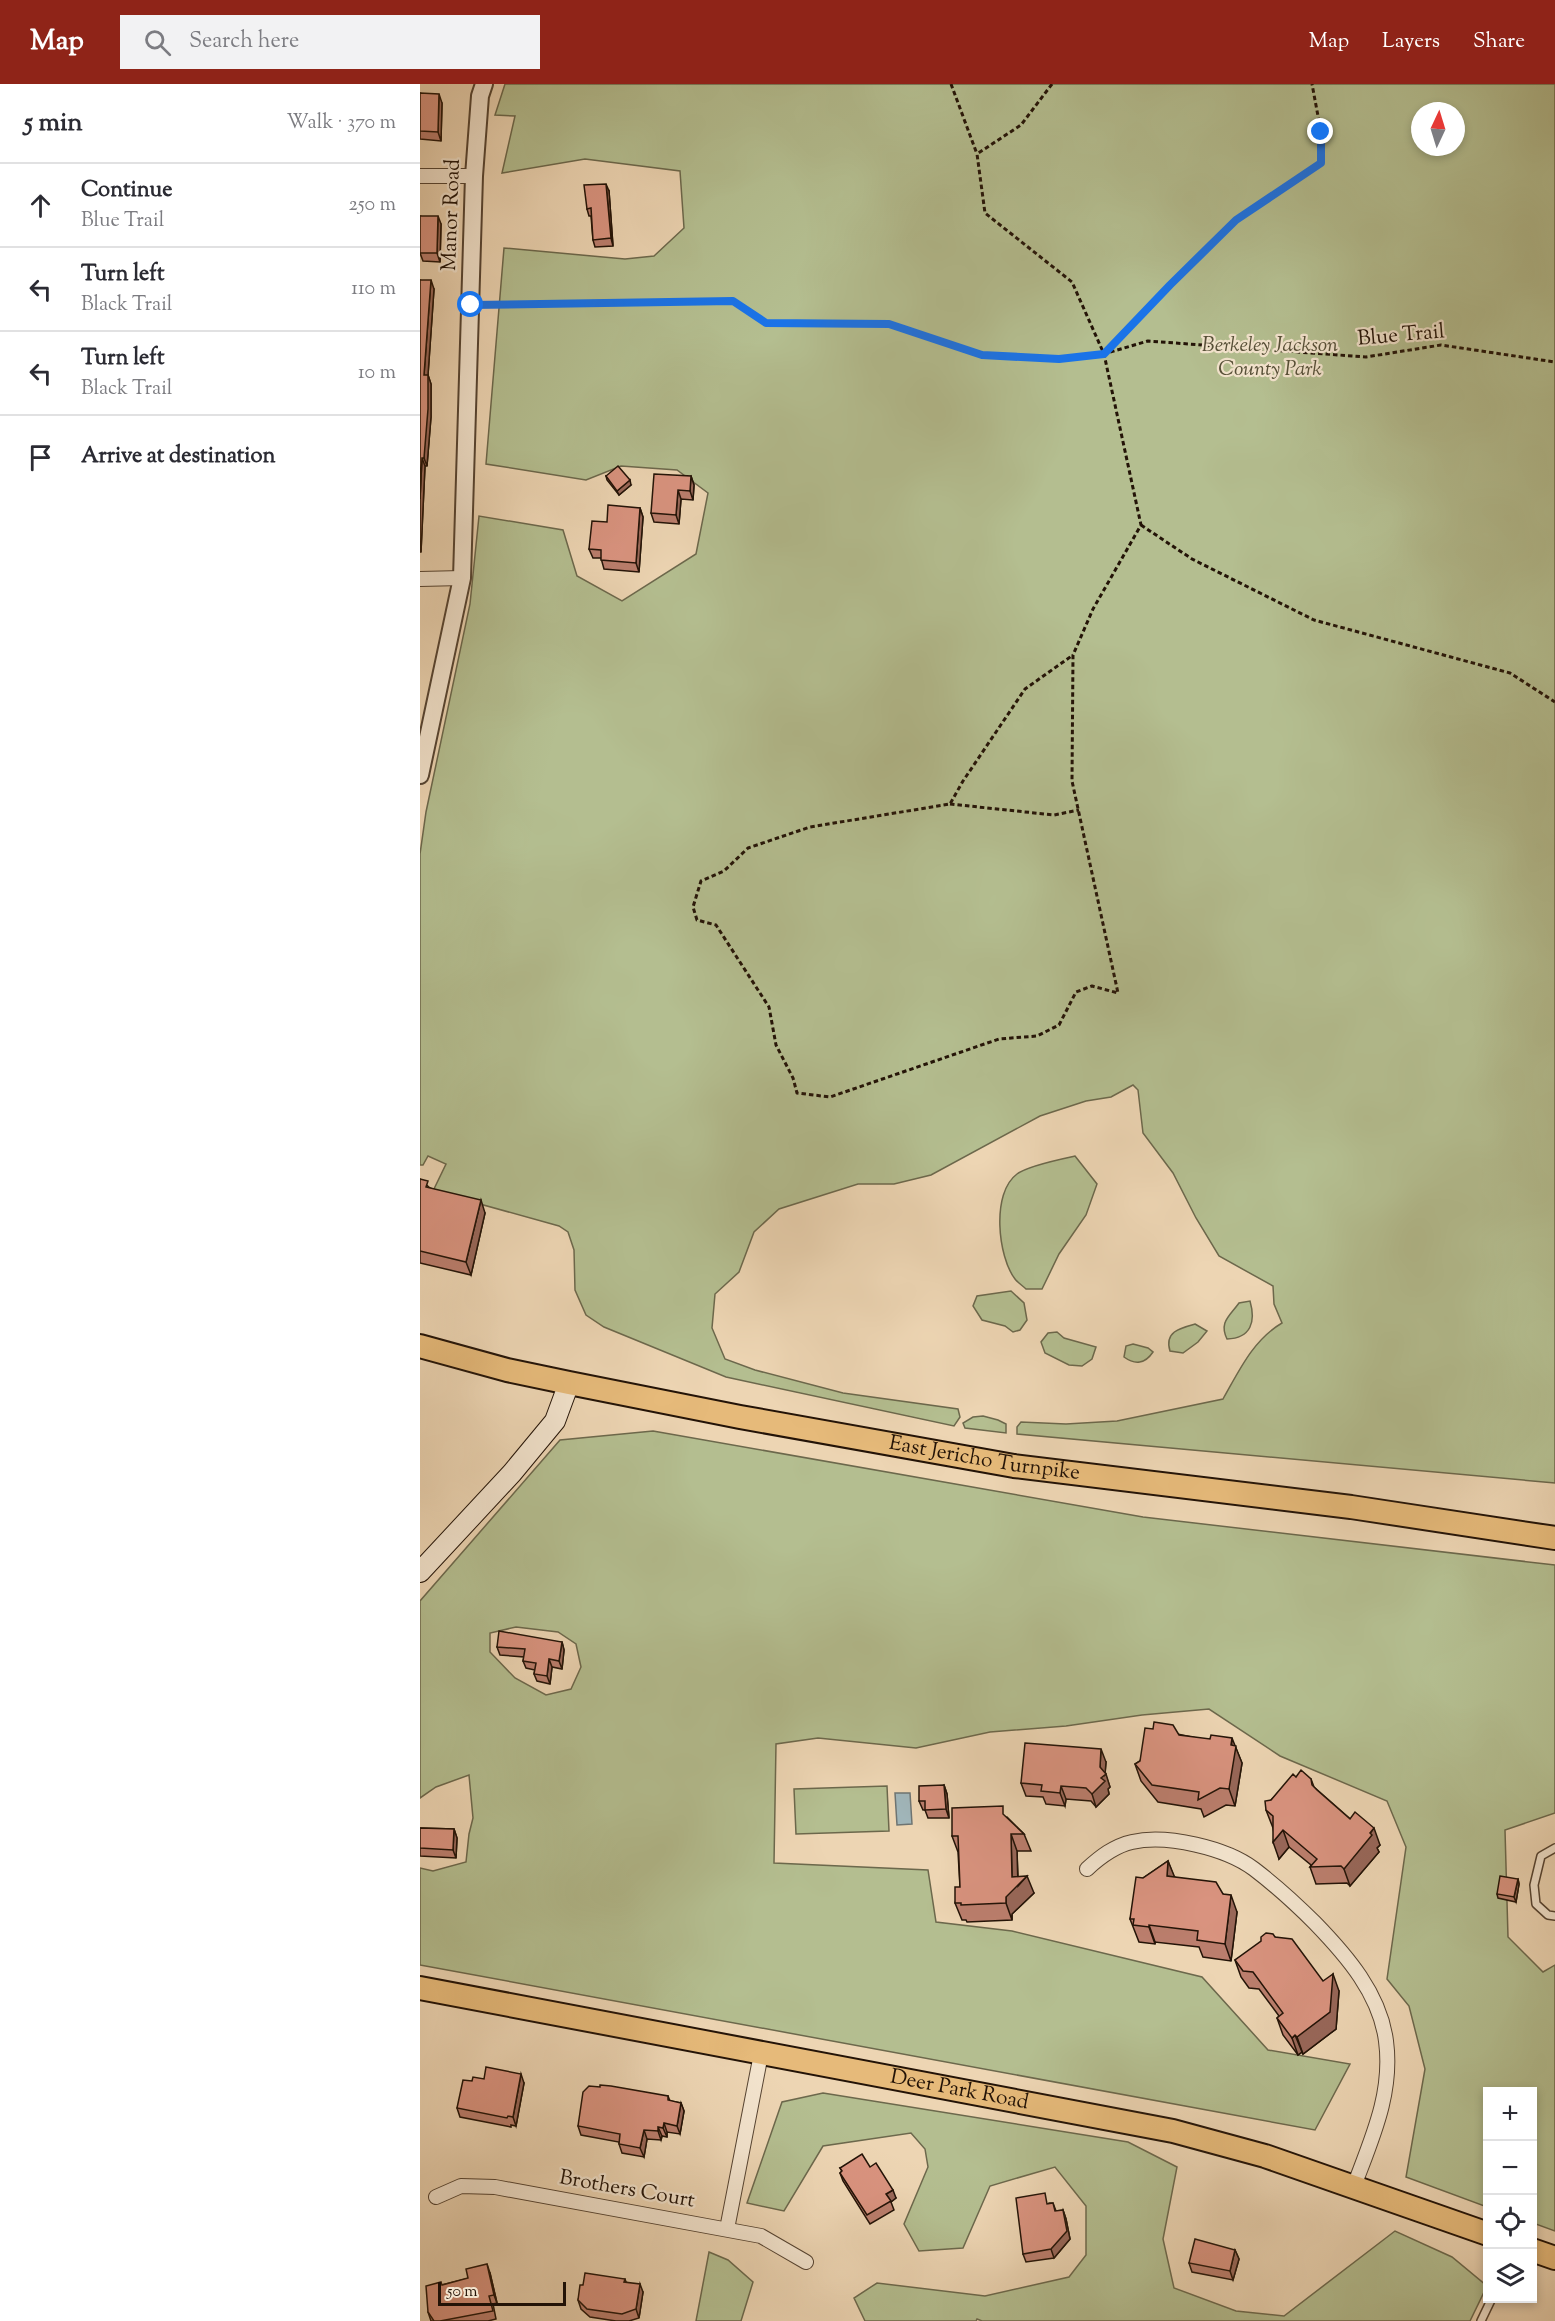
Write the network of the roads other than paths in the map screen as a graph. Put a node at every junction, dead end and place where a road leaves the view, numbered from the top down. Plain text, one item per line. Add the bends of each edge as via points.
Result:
1 (484, 84) edge
2 (420, 176) edge
3 (474, 176) junction
4 (462, 578) junction
5 (420, 579) edge
6 (420, 775) edge
7 (420, 1346) edge
8 (569, 1383) junction
9 (1555, 1538) edge
10 (420, 1572) edge
11 (1555, 1848) edge
12 (1087, 1869) dead end
13 (1555, 1916) edge
14 (420, 1988) edge
15 (761, 2054) junction
16 (1354, 2186) junction
17 (436, 2197) dead end
18 (727, 2229) junction
19 (1483, 2232) edge
20 (1537, 2251) edge
21 (1555, 2258) edge
22 (806, 2262) dead end
23 (1489, 2303) edge
24 (1482, 2321) edge

1 - 3 street, Manor Road
2 - 3 street
3 - 4 street, Manor Road
4 - 5 street
4 - 6 street, Manor Road
7 - 8 main road, East Jericho Turnpike
8 - 9 main road, East Jericho Turnpike via 1014,1466 1352,1507
8 - 10 main road via 555,1420 512,1473
11 - 13 lane via 1541,1856 1534,1885 1536,1904
12 - 16 street via 1103,1854 1132,1842 1162,1839 1197,1845 1252,1868 1344,1952 1370,1993 1386,2042 1383,2106
14 - 15 main road, Deer Park Road
15 - 16 main road, Deer Park Road via 1173,2131
15 - 18 street
16 - 19 main road, Deer Park Road
17 - 18 street, Brothers Court via 461,2186 495,2187
18 - 22 street, Brothers Court via 760,2236
20 - 21 main road
23 - 24 lane

